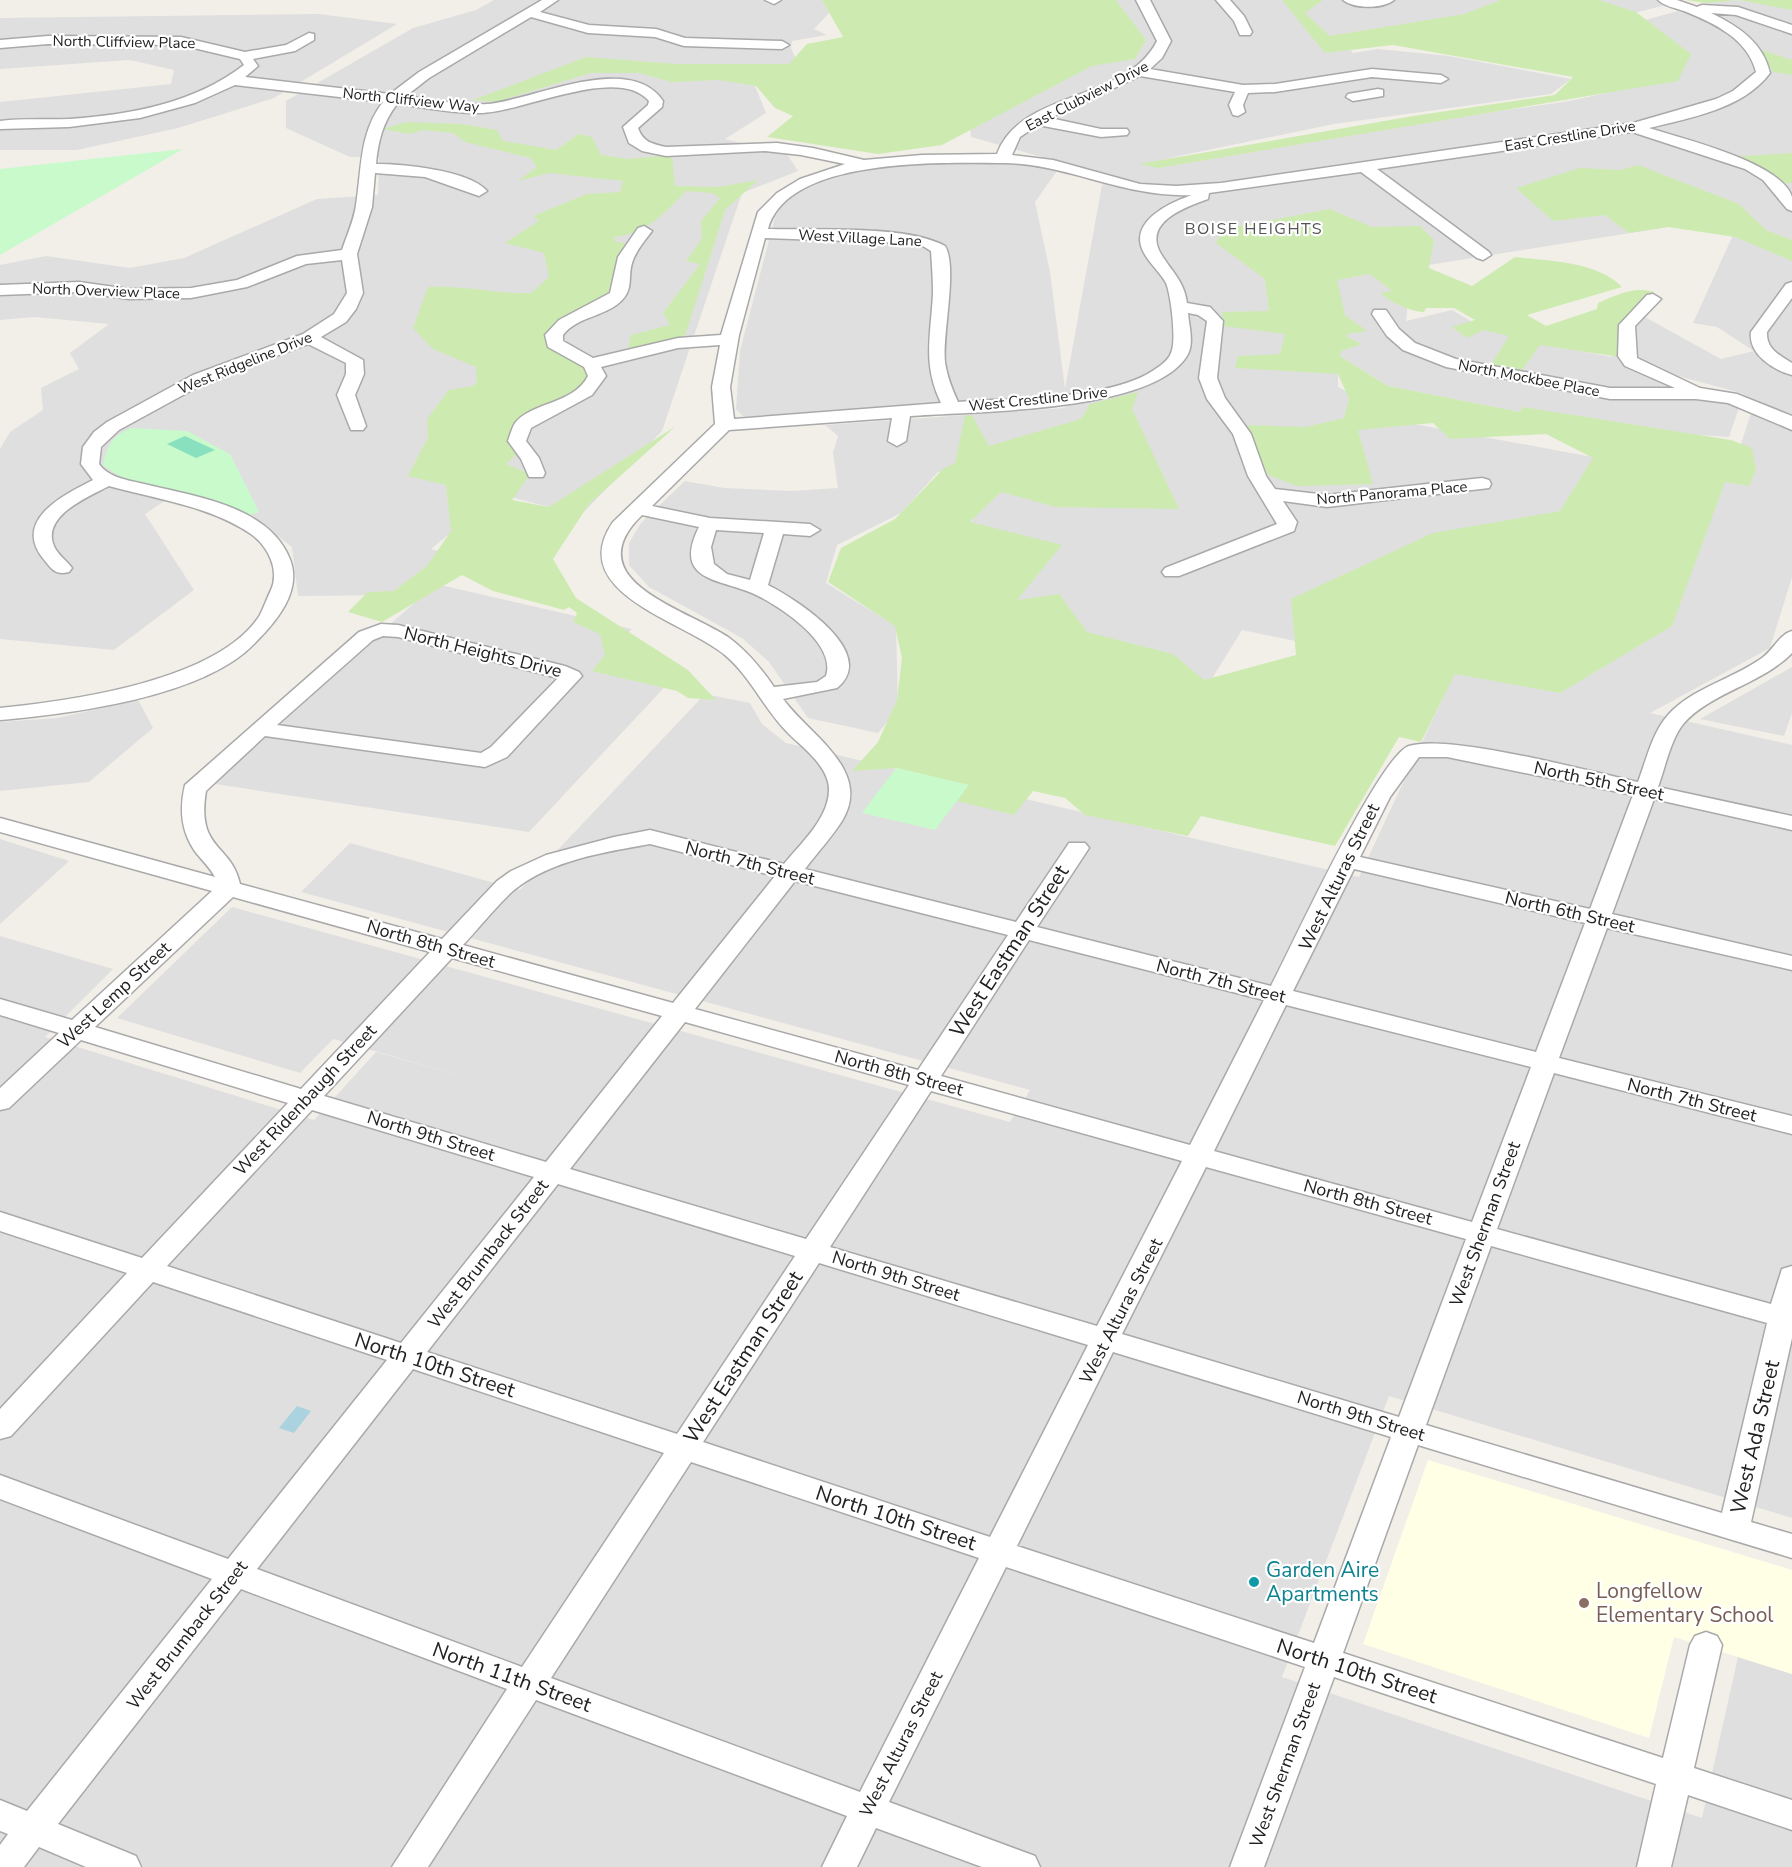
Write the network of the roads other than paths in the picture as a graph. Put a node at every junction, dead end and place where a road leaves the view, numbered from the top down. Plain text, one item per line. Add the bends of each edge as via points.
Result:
1 (551, 0) edge
2 (1143, 0) edge
3 (1223, 0) edge
4 (1350, 0) edge
5 (1387, 0) edge
6 (1665, 0) edge
7 (1694, 10) junction
8 (530, 13) junction
9 (1792, 30) edge
10 (1245, 32) dead end
11 (309, 37) dead end
12 (0, 44) edge
13 (782, 45) dead end
14 (245, 56) junction
15 (1140, 72) junction
16 (1340, 78) junction
17 (1441, 79) dead end
18 (232, 80) junction
19 (1243, 89) junction
20 (1365, 95) dead end
21 (393, 99) junction
22 (1238, 112) dead end
23 (1036, 120) junction
24 (0, 125) edge
25 (1633, 127) junction
26 (1122, 132) dead end
27 (1003, 159) junction
28 (863, 165) junction
29 (1363, 166) junction
30 (368, 173) junction
31 (1237, 186) junction
32 (479, 191) dead end
33 (1792, 206) edge
34 (760, 233) junction
35 (615, 238) dead end
36 (349, 254) junction
37 (1483, 255) dead end
38 (1792, 287) edge
39 (0, 290) edge
40 (1653, 299) dead end
41 (1179, 308) junction
42 (1380, 314) dead end
43 (309, 338) junction
44 (729, 341) junction
45 (591, 364) junction
46 (1792, 370) edge
47 (1696, 391) junction
48 (952, 408) junction
49 (902, 410) junction
50 (723, 425) junction
51 (1792, 425) edge
52 (357, 426) dead end
53 (897, 441) dead end
54 (508, 462) dead end
55 (107, 480) junction
56 (1482, 484) dead end
57 (1268, 495) junction
58 (637, 508) junction
59 (710, 524) junction
60 (775, 528) junction
61 (810, 530) dead end
62 (62, 568) dead end
63 (1172, 572) dead end
64 (757, 588) junction
65 (1792, 636) edge
66 (771, 694) junction
67 (0, 714) edge
68 (260, 729) junction
69 (1406, 756) joint
70 (1645, 791) junction
71 (2, 822) edge
72 (1792, 823) edge
73 (650, 837) joint
74 (1077, 848) dead end
75 (1348, 861) junction
76 (789, 873) junction
77 (229, 888) junction
78 (1598, 919) junction
79 (1022, 932) junction
80 (447, 948) junction
81 (1792, 963) edge
82 (1280, 996) junction
83 (0, 1007) edge
84 (678, 1014) junction
85 (77, 1030) junction
86 (1544, 1063) junction
87 (925, 1080) junction
88 (306, 1099) junction
89 (0, 1102) edge
90 (1792, 1125) edge
91 (1199, 1156) junction
92 (552, 1173) junction
93 (0, 1221) edge
94 (1482, 1234) junction
95 (813, 1251) junction
96 (148, 1270) junction
97 (1792, 1276) edge
98 (1787, 1318) edge
99 (1106, 1340) junction
100 (407, 1356) junction
101 (0, 1428) edge
102 (1408, 1431) junction
103 (684, 1447) junction
104 (0, 1487) edge
105 (1734, 1528) junction
106 (1792, 1546) edge
107 (998, 1552) junction
108 (235, 1574) junction
109 (1706, 1645) dead end
110 (1324, 1660) junction
111 (530, 1683) junction
112 (1675, 1777) junction
113 (868, 1809) junction
114 (0, 1815) edge
115 (1792, 1815) edge
116 (33, 1829) junction
117 (3, 1867) edge
118 (124, 1867) edge
119 (409, 1867) edge
120 (839, 1867) edge
121 (1023, 1867) edge
122 (1247, 1867) edge
123 (1654, 1867) edge

1 - 8 street, West Ridgeline Drive
2 - 15 street, East Clubview Drive via 1164,41 1156,59
3 - 10 street via 1244,24
4 - 5 street
6 - 7 street, East Crestline Drive
7 - 9 street via 1738,12
7 - 25 street, East Crestline Drive via 1723,24 1740,38 1763,63 1763,73 1755,84 1738,94 1672,118
8 - 13 street via 588,29 656,33 684,42
8 - 21 street, West Ridgeline Drive via 424,75
11 - 14 street via 290,48
12 - 14 street, North Cliffview Place via 48,40 181,41
14 - 18 street via 251,66
15 - 19 street
15 - 23 street, East Clubview Drive
16 - 17 street via 1394,73
16 - 19 street
16 - 20 street
18 - 21 street, North Cliffview Way
18 - 24 street via 196,99 119,116 70,123
19 - 22 street via 1236,105
21 - 28 street, North Cliffview Way via 494,108 571,86 624,85 647,91 656,101 655,107 630,127 634,140 647,147 692,153 764,147
21 - 30 street, West Ridgeline Drive via 379,117 370,145
23 - 26 street via 1101,133
23 - 27 street, East Clubview Drive via 1017,132
25 - 29 street, East Crestline Drive
25 - 33 street via 1750,166 1768,177
27 - 28 street via 922,159
27 - 31 street via 1045,163 1132,188 1176,191
28 - 34 street via 829,174 790,192 770,207
29 - 31 street, East Crestline Drive
29 - 37 street
30 - 32 street via 426,171 453,177
30 - 36 street, West Ridgeline Drive via 364,207
31 - 41 street, West Crestline Drive via 1182,203 1152,226 1148,242 1174,283
34 - 44 street
34 - 48 street, West Village Lane via 902,238 925,241 939,249 941,301 936,360 940,385
35 - 45 street via 639,236 623,268 624,286 605,306 562,324 554,335 554,343
36 - 39 street, North Overview Place via 303,259 241,284 190,293 129,294 79,287
36 - 43 street, West Ridgeline Drive via 355,293 348,309
38 - 46 street via 1757,340 1768,355
40 - 47 street via 1627,325 1627,356 1631,362
41 - 48 street, West Crestline Drive via 1180,352 1162,372 1146,381 1099,395
41 - 57 street via 1207,311 1215,321 1208,378 1216,399 1242,434
42 - 47 street, North Mockbee Place via 1387,328 1404,343 1476,369 1604,393
43 - 52 street via 354,360 355,376 346,395
43 - 55 street, West Ridgeline Drive via 199,379 113,426 100,436 89,455 93,469
44 - 45 street via 689,342
44 - 50 street via 721,387
45 - 54 street via 597,376 591,388 523,425 517,441 533,465
47 - 51 street via 1737,399
48 - 49 street, West Crestline Drive
49 - 50 street, West Crestline Drive
49 - 53 street
50 - 58 street
55 - 62 street via 66,502 46,523 44,546
55 - 67 street via 213,509 260,532 280,557 285,576 274,611 234,650 180,679 117,699
56 - 57 street, North Panorama Place via 1327,501
57 - 63 street via 1287,527
58 - 59 street
58 - 66 street via 612,539 612,567 638,592 719,640 747,662
59 - 60 street
59 - 64 street via 702,539 701,555 708,570 723,579
60 - 61 street
60 - 64 street
64 - 66 street via 821,632 830,642 840,668 829,684
65 - 70 street, West Sherman Street via 1789,645 1773,659 1674,721
66 - 76 street, West Brumback Street via 786,718 832,767 841,788 831,820
68 - 68 street, North Heights Drive via 366,636 381,630 409,633 572,676 499,752 485,760
68 - 77 street, North Heights Drive via 200,781 194,795 197,836 228,876
69 - 70 street, North 5th Street via 1447,750
69 - 75 street, West Alturas Street via 1378,797
70 - 72 street, North 5th Street
70 - 78 street, West Sherman Street
71 - 77 street, North 8th Street
73 - 76 street, North 7th Street
73 - 80 street, West Ridenbaugh Street via 618,842 532,869 506,886
74 - 79 street, West Eastman Street
75 - 78 street, North 6th Street
75 - 82 street, West Alturas Street
76 - 79 street, North 7th Street
76 - 84 street, West Brumback Street
77 - 80 street, North 8th Street
77 - 85 street, West Lemp Street
78 - 81 street, North 6th Street
78 - 86 street, West Sherman Street
79 - 82 street, North 7th Street
79 - 87 street, West Eastman Street
80 - 84 street, North 8th Street
80 - 88 street, West Ridenbaugh Street
82 - 86 street, North 7th Street
82 - 91 street, West Alturas Street
83 - 85 street, North 9th Street
84 - 87 street, North 8th Street
84 - 92 street, West Brumback Street
85 - 88 street, North 9th Street
85 - 89 street, West Lemp Street
86 - 90 street, North 7th Street
86 - 94 street, West Sherman Street
87 - 91 street, North 8th Street
87 - 95 street, West Eastman Street
88 - 92 street, North 9th Street
88 - 96 street, West Ridenbaugh Street
91 - 94 street, North 8th Street
91 - 99 street, West Alturas Street
92 - 95 street, North 9th Street
92 - 100 street, West Brumback Street
93 - 96 street, North 10th Street
94 - 98 street, North 8th Street
94 - 102 street, West Sherman Street
95 - 99 street, North 9th Street
95 - 103 street, West Eastman Street
96 - 100 street, North 10th Street
96 - 101 street, West Ridenbaugh Street
97 - 98 street, West Ada Street
98 - 105 street, West Ada Street
99 - 102 street, North 9th Street
99 - 107 street, West Alturas Street
100 - 103 street, North 10th Street
100 - 108 street, West Brumback Street
102 - 105 street, North 9th Street
102 - 110 street, West Sherman Street
103 - 107 street, North 10th Street
103 - 111 street, West Eastman Street
104 - 108 street, North 11th Street
105 - 106 street, North 9th Street
107 - 110 street, North 10th Street
107 - 113 street, West Alturas Street
108 - 111 street, North 11th Street
108 - 116 street, West Brumback Street
109 - 112 street
110 - 112 street, North 10th Street
110 - 122 street, West Sherman Street
111 - 113 street, North 11th Street
111 - 119 street, West Eastman Street
112 - 115 street, North 10th Street
112 - 123 street
113 - 120 street, West Alturas Street
113 - 121 street, North 11th Street
114 - 116 street
116 - 117 street, West Brumback Street
116 - 118 street

